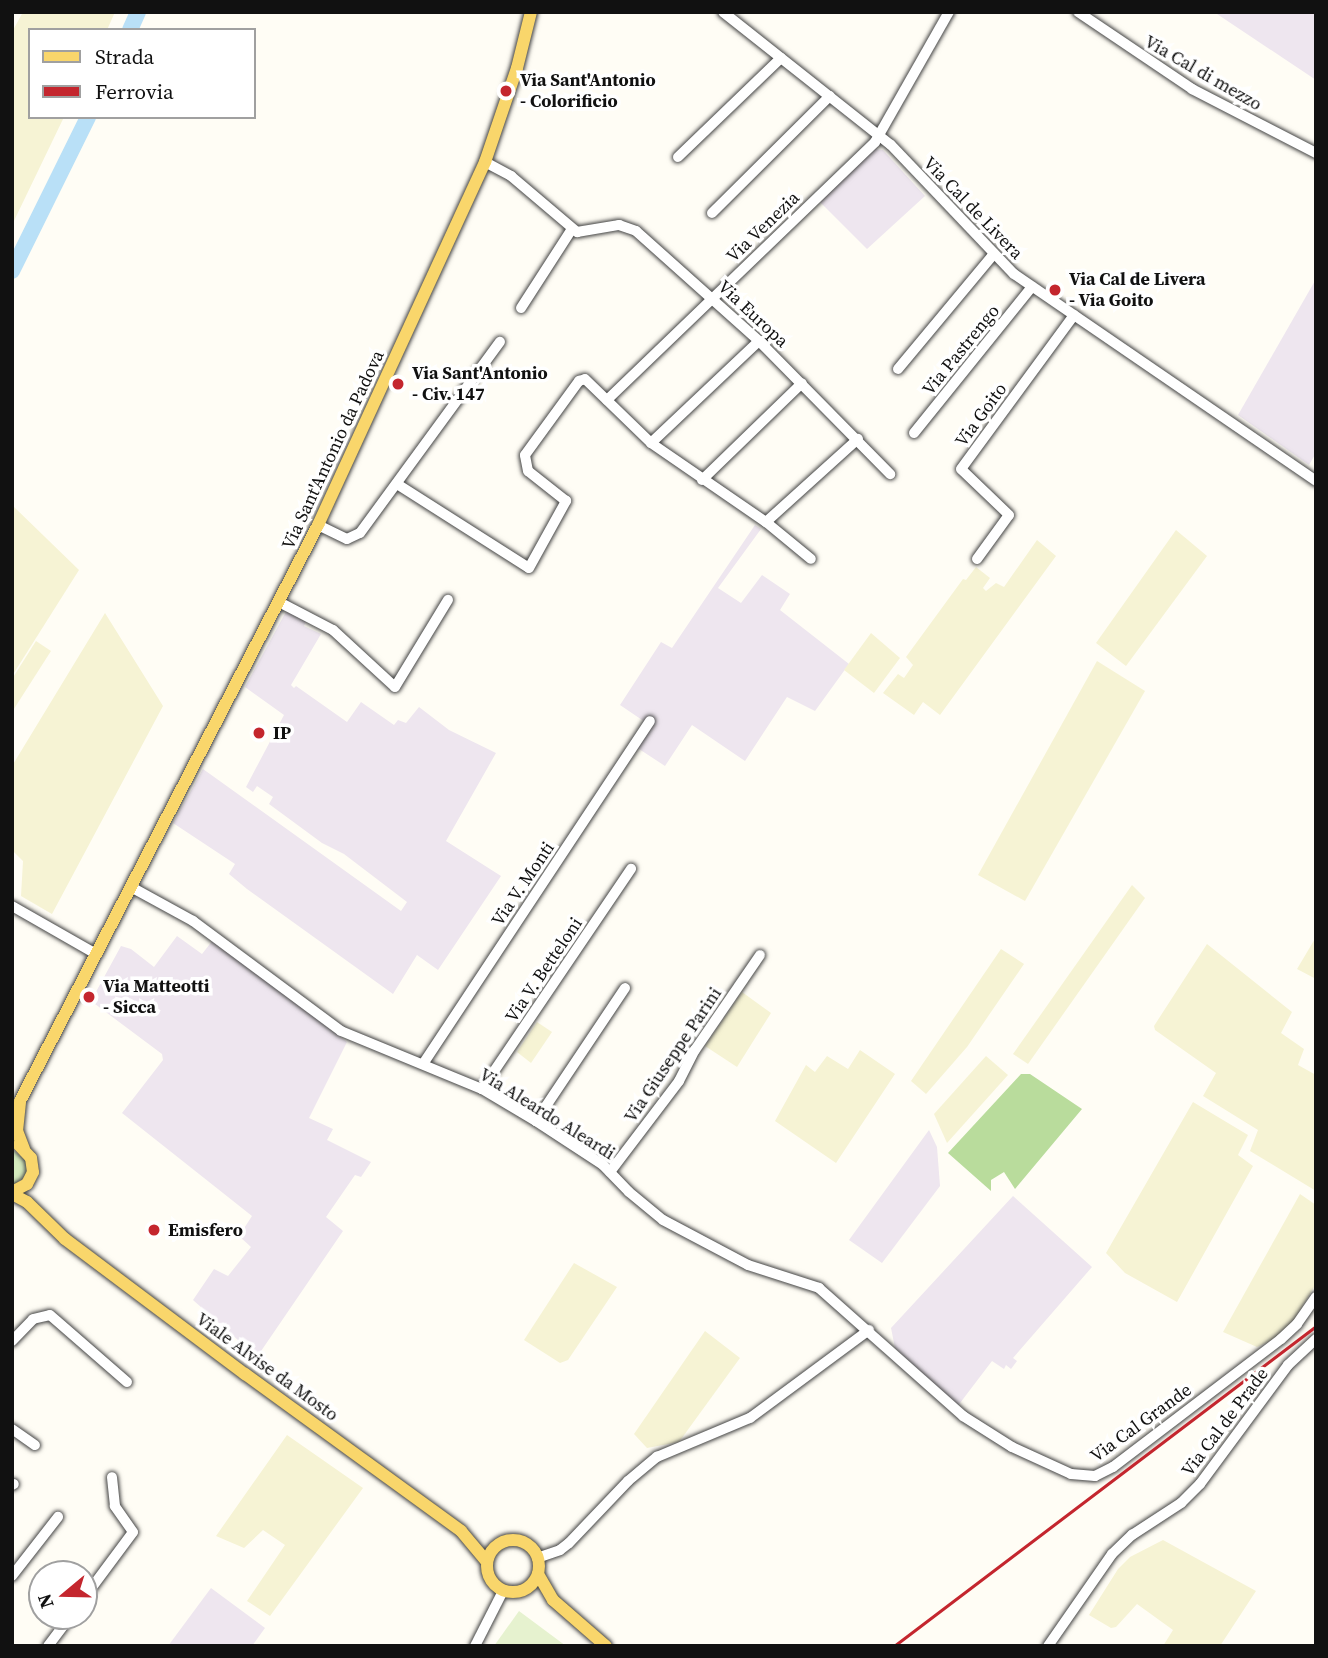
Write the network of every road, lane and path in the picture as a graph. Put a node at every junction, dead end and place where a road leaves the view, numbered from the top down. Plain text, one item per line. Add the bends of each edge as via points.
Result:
1 (531, 12) edge
2 (723, 12) edge
3 (949, 12) edge
4 (1078, 12) edge
5 (781, 58) junction
6 (830, 96) junction
7 (879, 135) junction
8 (1316, 153) edge
9 (678, 157) dead end
10 (485, 162) junction
11 (712, 213) dead end
12 (572, 229) junction
13 (993, 255) junction
14 (1032, 287) junction
15 (713, 299) junction
16 (521, 308) dead end
17 (1074, 315) junction
18 (759, 341) junction
19 (500, 342) dead end
20 (898, 369) dead end
21 (802, 383) junction
22 (607, 400) junction
23 (914, 433) dead end
24 (858, 439) junction
25 (651, 443) junction
26 (890, 474) dead end
27 (702, 480) junction
28 (1316, 481) edge
29 (397, 484) junction
30 (766, 522) junction
31 (318, 525) junction
32 (811, 559) dead end
33 (977, 559) dead end
34 (448, 600) dead end
35 (279, 603) junction
36 (650, 721) dead end
37 (631, 869) dead end
38 (131, 887) junction
39 (13, 908) edge
40 (96, 954) junction
41 (760, 955) dead end
42 (625, 988) dead end
43 (423, 1064) junction
44 (482, 1089) junction
45 (19, 1104) junction
46 (12, 1120) edge
47 (536, 1121) junction
48 (18, 1146) edge
49 (610, 1172) junction
50 (30, 1179) junction
51 (12, 1193) edge
52 (55, 1228) junction
53 (1316, 1297) edge
54 (869, 1330) junction
55 (1316, 1339) edge
56 (12, 1341) edge
57 (127, 1382) dead end
58 (12, 1429) edge
59 (35, 1445) dead end
60 (112, 1477) dead end
61 (58, 1517) dead end
62 (461, 1531) junction
63 (500, 1544) junction
64 (537, 1558) junction
65 (487, 1562) junction
66 (538, 1574) junction
67 (12, 1576) edge
68 (98, 1579) edge
69 (526, 1589) junction
70 (503, 1591) junction
71 (553, 1600) junction
72 (60, 1630) edge
73 (48, 1646) edge
74 (475, 1646) edge
75 (606, 1646) edge
76 (1048, 1646) edge

1 - 10 main road, Via Sant'Antonio da Padova
2 - 5 street, Via Cal de Livera
3 - 7 street, Via Venezia
4 - 8 street, Via Cal di mezzo via 1192,89
5 - 6 street, Via Cal de Livera
5 - 9 street
6 - 7 street, Via Cal de Livera
6 - 11 street
7 - 13 street, Via Cal de Livera
7 - 15 street, Via Venezia
10 - 12 street via 510,176
10 - 31 main road, Via Sant'Antonio da Padova
12 - 15 street, Via Europa via 581,233 631,227
12 - 16 street
13 - 14 street, Via Cal de Livera
13 - 20 street
14 - 17 street, Via Cal de Livera
14 - 23 street, Via Pastrengo
15 - 18 street, Via Europa
15 - 22 street, Via Venezia
17 - 28 street, Via Cal de Livera
17 - 33 street, Via Goito via 961,470 1009,515
18 - 21 street, Via Europa
18 - 25 street
19 - 29 street
21 - 24 street, Via Europa
21 - 27 street
22 - 25 street
22 - 29 street via 591,383 579,381 525,455 528,471 566,501 529,568
24 - 26 street, Via Europa
24 - 30 street
25 - 27 street
27 - 30 street
29 - 31 street via 356,536 344,538
30 - 32 street
31 - 35 main road, Via Sant'Antonio da Padova
34 - 35 street via 396,687 333,629
35 - 38 main road, Via Sant'Antonio da Padova
36 - 43 street, Via V. Monti
37 - 44 street, Via V. Betteloni
38 - 40 main road, Via Sant'Antonio da Padova
38 - 43 street, Via Aleardo Aleardi via 193,921 335,1027
39 - 40 street
40 - 45 main road, Via Sant'Antonio da Padova
41 - 49 street, Via Giuseppe Parini via 695,1049 679,1081
42 - 47 street
43 - 44 street, Via Aleardo Aleardi
44 - 47 street, Via Aleardo Aleardi
45 - 46 main road, Via Sant'Antonio da Padova
45 - 48 main road, Viale Alvise da Mosto
47 - 49 street, Via Aleardo Aleardi
48 - 50 main road, Viale Alvise da Mosto via 33,1165
49 - 54 street, Via Aleardo Aleardi via 656,1216 748,1265 819,1288
50 - 51 main road
50 - 52 main road, Viale Alvise da Mosto via 35,1197
51 - 52 main road, Viale Alvise da Mosto
52 - 62 main road, Viale Alvise da Mosto
53 - 54 street, Via Cal Grande via 1281,1339 1113,1467 1088,1477 1065,1472 974,1424
54 - 64 street via 750,1419 657,1457 569,1543
55 - 76 street, Via Cal de Prade via 1284,1369 1200,1484 1112,1554
56 - 57 street via 33,1319 50,1315
58 - 59 street
60 - 68 street via 115,1506 133,1532
61 - 67 street
62 - 63 main road, Viale Alvise da Mosto
62 - 65 main road, Viale Alvise da Mosto
63 - 64 main road via 520,1541
63 - 65 main road
64 - 66 main road
65 - 70 main road via 490,1579
66 - 69 main road
66 - 71 main road
69 - 70 main road
69 - 71 main road
70 - 74 street
71 - 75 main road
72 - 73 street

